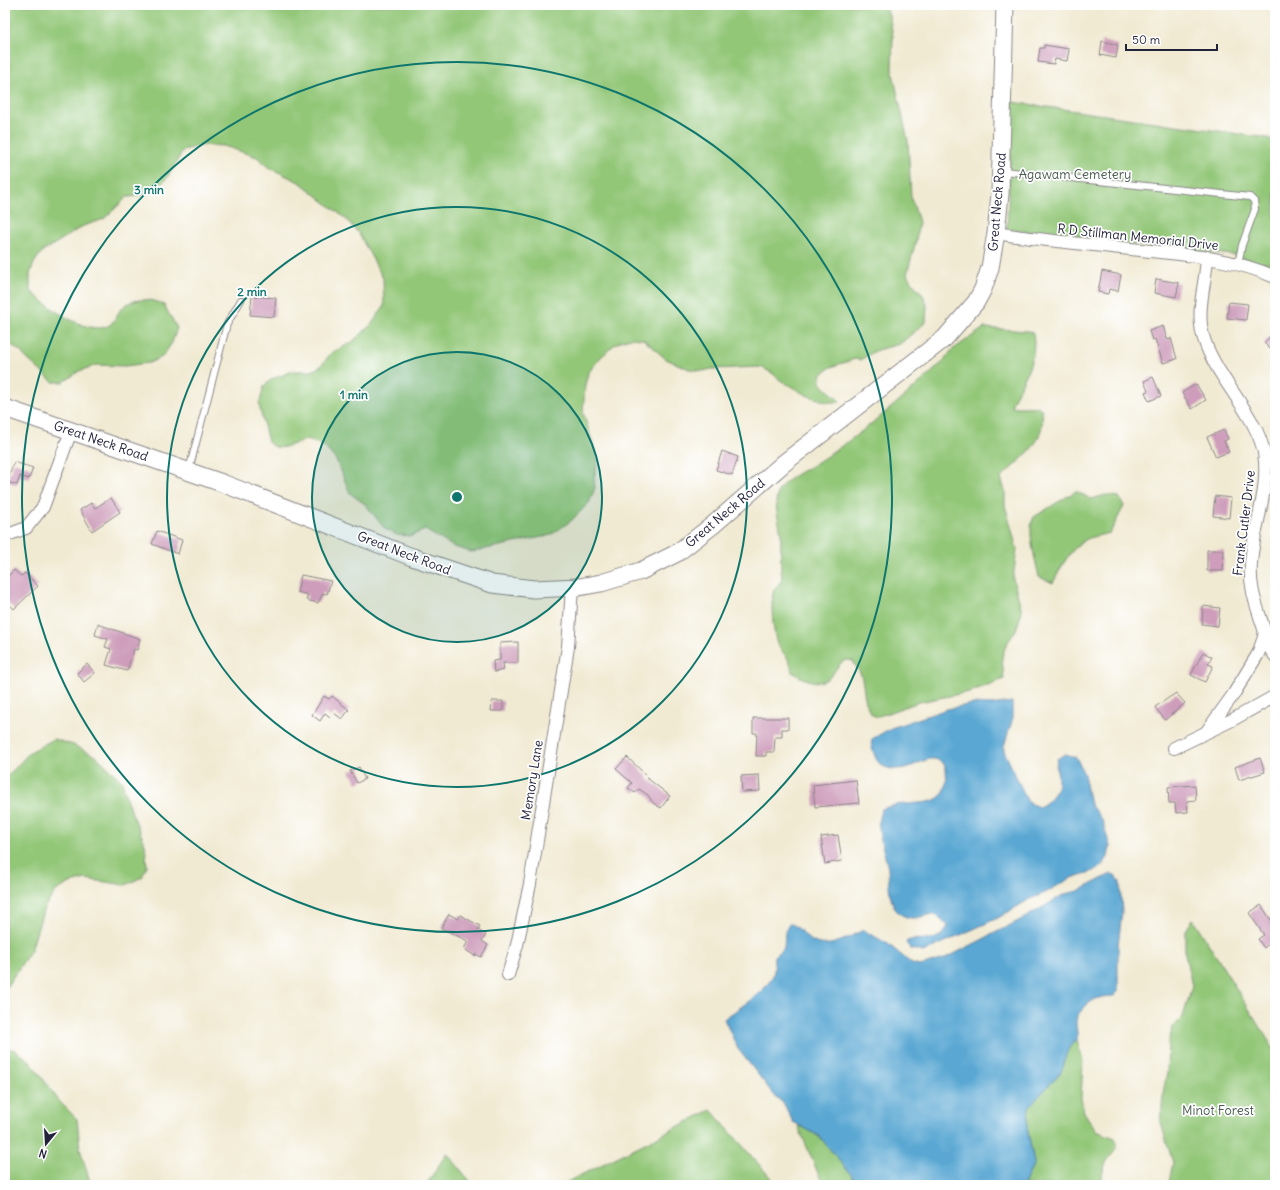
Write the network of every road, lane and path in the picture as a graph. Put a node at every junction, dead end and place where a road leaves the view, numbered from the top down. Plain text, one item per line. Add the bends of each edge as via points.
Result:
1 (1005, 5) edge
2 (1001, 170) junction
3 (996, 234) junction
4 (1206, 258) junction
5 (1238, 264) junction
6 (1275, 277) edge
7 (241, 300) dead end
8 (5, 408) edge
9 (71, 431) junction
10 (189, 471) junction
11 (5, 536) edge
12 (572, 588) junction
13 (1264, 638) junction
14 (1275, 656) edge
15 (1275, 696) edge
16 (1205, 733) junction
17 (1174, 748) dead end
18 (508, 975) dead end

1 - 2 street, Great Neck Road
2 - 3 street, Great Neck Road
2 - 5 lane via 1250,197 1254,201 1255,209
3 - 4 street, R D Stillman Memorial Drive
3 - 12 street, Great Neck Road via 983,289 962,320 945,338 800,450 714,526 686,546 641,571 601,584
4 - 5 street, R D Stillman Memorial Drive
4 - 13 street, Frank Cutler Drive via 1201,314 1204,339 1219,371 1257,432 1264,454 1264,490 1250,576
5 - 6 street, R D Stillman Memorial Drive
7 - 10 lane via 227,324
8 - 9 street, Great Neck Road
9 - 10 street, Great Neck Road
9 - 11 street via 43,507 26,528
10 - 12 street, Great Neck Road via 412,558 482,582 523,589
12 - 18 street, Memory Lane via 568,647 530,884
13 - 14 street, Frank Cutler Drive
13 - 16 street via 1258,654 1233,695
15 - 16 street
16 - 17 street

